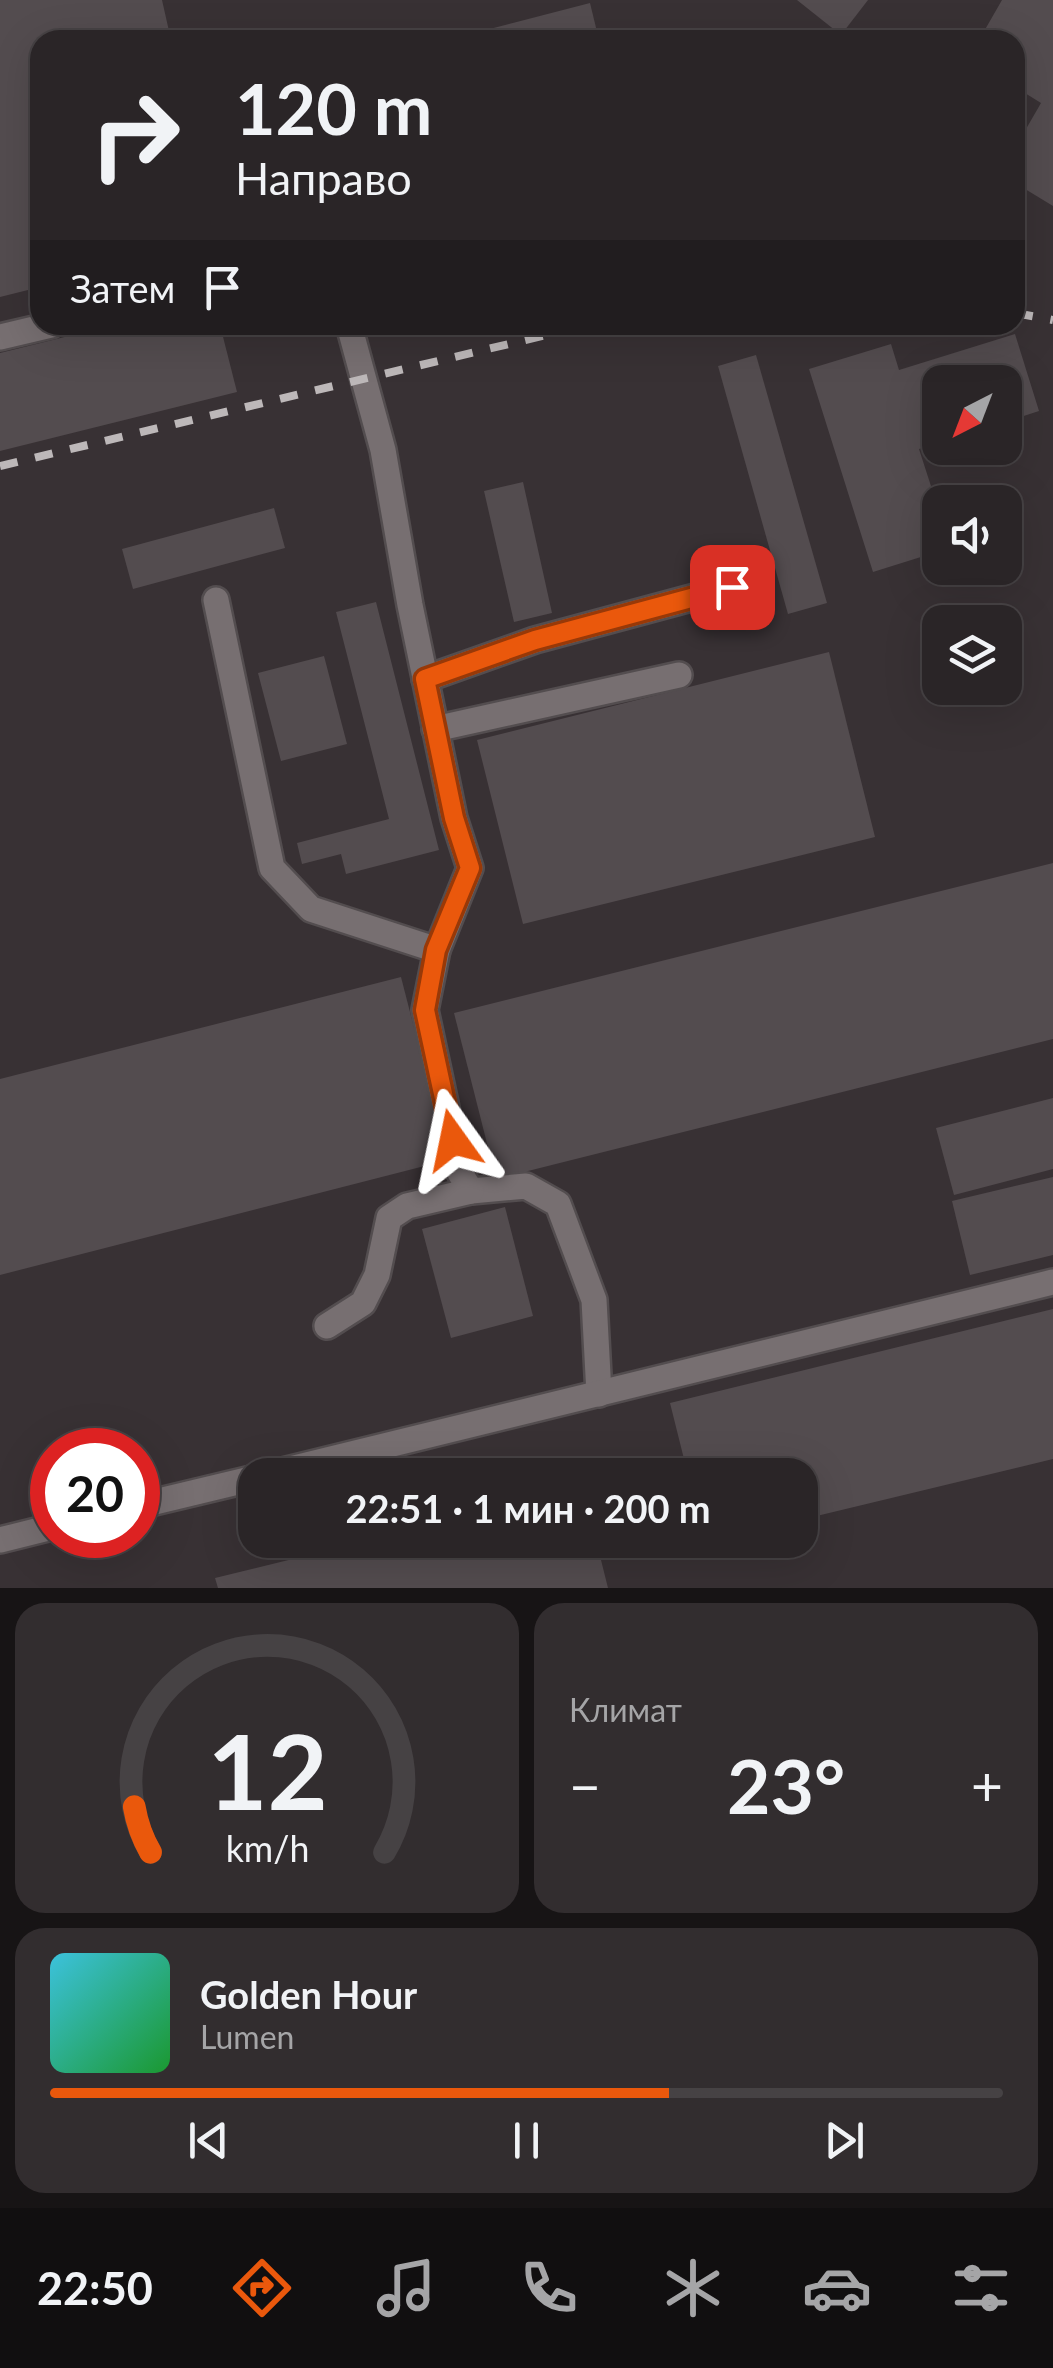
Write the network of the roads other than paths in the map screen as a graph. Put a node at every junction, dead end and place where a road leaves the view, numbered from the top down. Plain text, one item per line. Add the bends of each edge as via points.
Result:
1 (30, 330) edge
2 (352, 335) edge
3 (0, 337) edge
4 (732, 587) dead end
5 (216, 600) dead end
6 (679, 675) dead end
7 (425, 679) junction
8 (436, 729) junction
9 (436, 950) junction
10 (471, 1190) junction
11 (1053, 1282) edge
12 (327, 1326) dead end
13 (598, 1394) junction
14 (336, 1458) edge
15 (238, 1482) edge
16 (160, 1501) edge
17 (30, 1532) edge
18 (0, 1540) edge

1 - 3 lane
2 - 7 lane via 383,450
4 - 7 lane via 535,640
5 - 9 lane via 272,868 311,910
6 - 8 lane
7 - 8 lane
8 - 9 lane via 470,868
9 - 10 lane via 425,1010 460,1173
10 - 12 lane via 408,1206 389,1218 363,1303
10 - 13 lane via 526,1186 558,1204 594,1300
11 - 13 lane
13 - 14 lane
15 - 16 lane
17 - 18 lane

